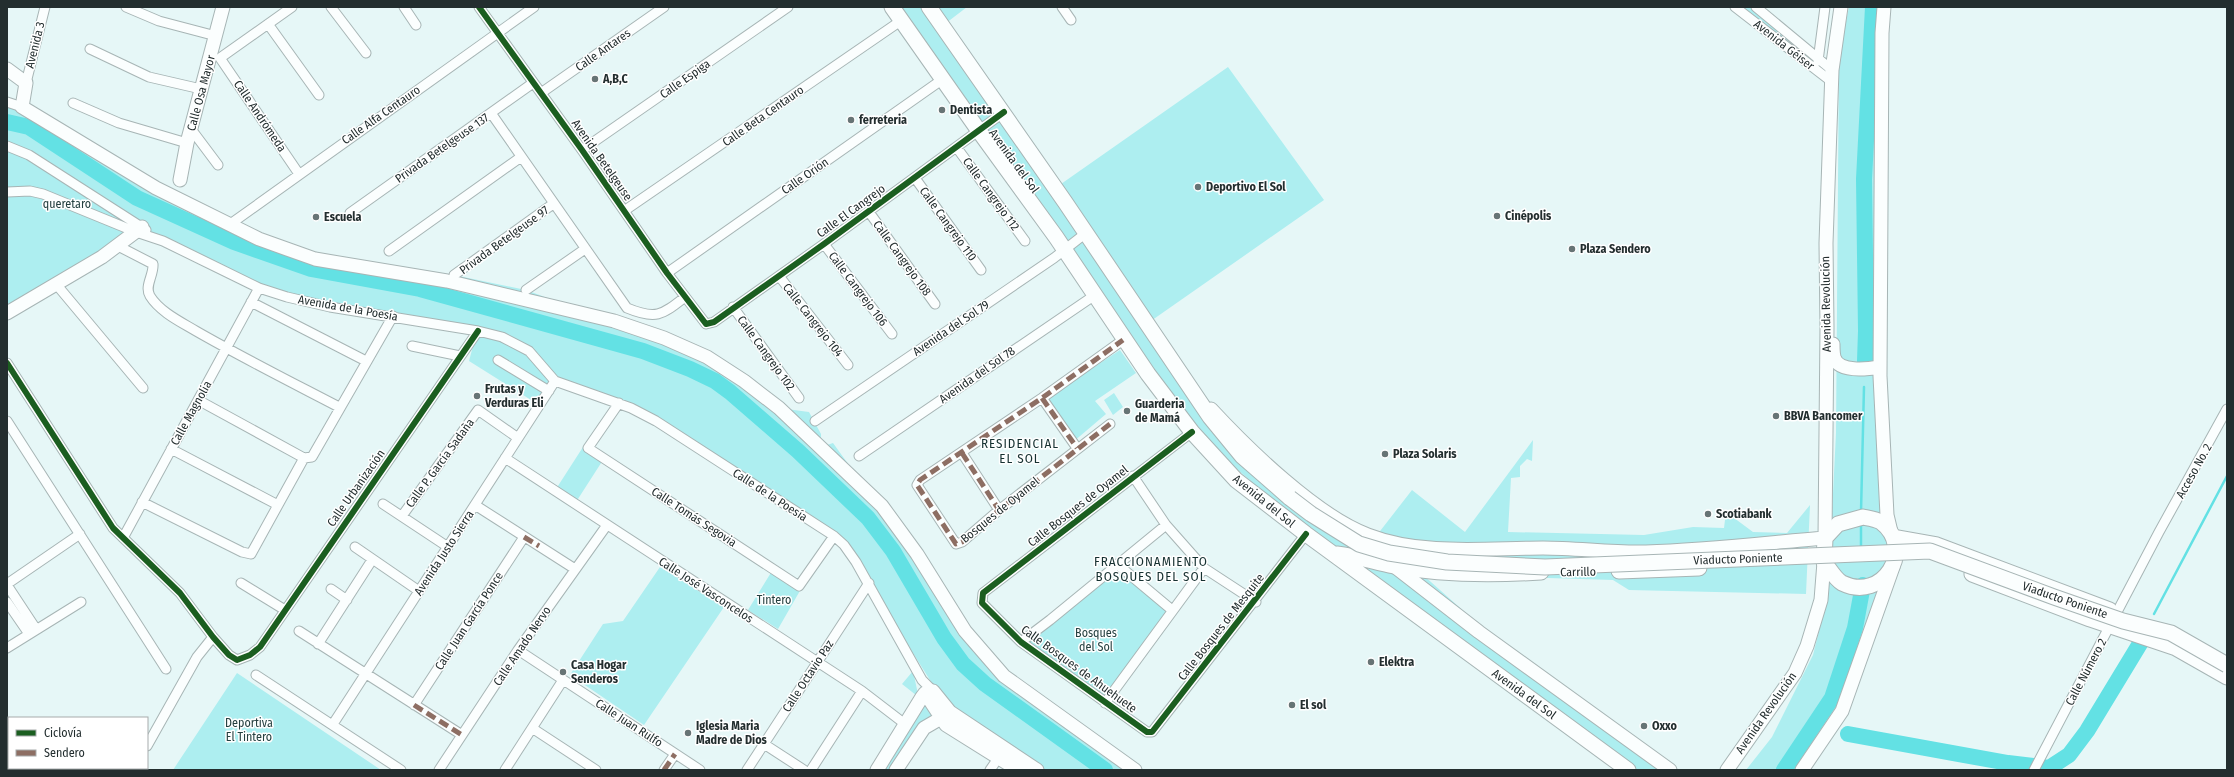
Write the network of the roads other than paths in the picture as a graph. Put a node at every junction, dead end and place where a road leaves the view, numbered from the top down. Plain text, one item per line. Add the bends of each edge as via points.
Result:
1 (45, 7) edge
2 (126, 7) edge
3 (223, 7) edge
4 (292, 7) edge
5 (331, 7) edge
6 (404, 7) edge
7 (479, 7) edge
8 (534, 7) edge
9 (664, 7) edge
10 (788, 7) edge
11 (892, 7) edge
12 (1062, 7) edge
13 (1735, 7) edge
14 (1756, 7) edge
15 (1825, 7) edge
16 (1841, 7) edge
17 (1884, 7) edge
18 (934, 9) edge
19 (902, 20) junction
20 (1071, 20) dead end
21 (268, 24) junction
22 (416, 25) dead end
23 (498, 33) junction
24 (216, 36) junction
25 (90, 49) dead end
26 (366, 53) dead end
27 (216, 56) junction
28 (1819, 58) junction
29 (7, 69) edge
30 (1816, 70) junction
31 (1832, 76) junction
32 (943, 79) junction
33 (26, 83) junction
34 (533, 83) junction
35 (201, 89) junction
36 (541, 93) junction
37 (319, 95) dead end
38 (7, 102) edge
39 (73, 103) dead end
40 (22, 107) junction
41 (1004, 112) junction
42 (491, 113) junction
43 (191, 129) junction
44 (979, 131) junction
45 (187, 143) junction
46 (7, 146) edge
47 (958, 148) junction
48 (582, 150) junction
49 (521, 157) junction
50 (218, 165) dead end
51 (299, 174) junction
52 (915, 178) junction
53 (180, 180) dead end
54 (11, 192) edge
55 (7, 197) edge
56 (554, 204) junction
57 (624, 211) junction
58 (869, 212) junction
59 (350, 213) dead end
60 (229, 225) junction
61 (139, 229) junction
62 (1086, 233) junction
63 (1024, 241) dead end
64 (824, 244) junction
65 (118, 246) junction
66 (585, 249) junction
67 (1064, 250) junction
68 (389, 251) dead end
69 (981, 270) dead end
70 (667, 273) junction
71 (454, 275) dead end
72 (779, 276) junction
73 (56, 284) junction
74 (259, 288) junction
75 (526, 290) dead end
76 (1095, 295) junction
77 (685, 297) junction
78 (1826, 301) junction
79 (251, 302) junction
80 (935, 304) dead end
81 (733, 307) junction
82 (7, 313) edge
83 (393, 316) junction
84 (708, 324) joint
85 (478, 330) junction
86 (892, 334) dead end
87 (1123, 340) junction
88 (412, 346) dead end
89 (226, 349) junction
90 (460, 356) junction
91 (498, 360) dead end
92 (366, 361) junction
93 (7, 363) edge
94 (848, 364) dead end
95 (1877, 368) junction
96 (555, 381) junction
97 (1191, 387) junction
98 (143, 388) dead end
99 (548, 391) junction
100 (799, 398) dead end
101 (1042, 398) junction
102 (198, 400) junction
103 (619, 403) junction
104 (339, 407) junction
105 (2227, 410) edge
106 (7, 421) edge
107 (815, 422) dead end
108 (1110, 424) dead end
109 (1192, 432) junction
110 (518, 438) junction
111 (1077, 448) junction
112 (171, 449) junction
113 (962, 453) junction
114 (859, 456) dead end
115 (304, 458) junction
116 (505, 458) junction
117 (1253, 467) joint
118 (1133, 476) junction
119 (142, 502) junction
120 (383, 504) dead end
121 (278, 505) junction
122 (475, 505) junction
123 (999, 510) junction
124 (402, 516) junction
125 (607, 525) junction
126 (1166, 525) junction
127 (2159, 532) joint
128 (80, 534) junction
129 (1306, 534) junction
130 (834, 536) junction
131 (1892, 536) junction
132 (524, 537) junction
133 (123, 538) junction
134 (1825, 538) junction
135 (355, 547) dead end
136 (448, 547) junction
137 (1334, 553) junction
138 (372, 560) junction
139 (1896, 560) junction
140 (1824, 562) junction
141 (1117, 564) junction
142 (1394, 566) junction
143 (1204, 568) junction
144 (575, 570) junction
145 (241, 583) dead end
146 (869, 583) junction
147 (7, 585) edge
148 (331, 589) dead end
149 (419, 591) junction
150 (981, 599) joint
151 (347, 600) junction
152 (7, 602) edge
153 (81, 602) dead end
154 (1256, 602) junction
155 (285, 610) junction
156 (1172, 610) junction
157 (2121, 613) junction
158 (2111, 626) junction
159 (299, 631) dead end
160 (33, 632) junction
161 (213, 636) junction
162 (1021, 642) junction
163 (318, 644) junction
164 (7, 648) edge
165 (518, 650) junction
166 (2227, 659) edge
167 (817, 662) junction
168 (2227, 665) edge
169 (166, 669) dead end
170 (366, 674) junction
171 (256, 675) dead end
172 (2227, 677) edge
173 (563, 680) junction
174 (927, 688) junction
175 (862, 691) junction
176 (1105, 703) junction
177 (414, 705) junction
178 (946, 716) junction
179 (333, 724) junction
180 (905, 724) junction
181 (532, 728) junction
182 (1152, 732) joint
183 (462, 735) junction
184 (148, 744) edge
185 (764, 744) junction
186 (675, 754) junction
187 (999, 757) junction
188 (401, 770) edge
189 (439, 770) edge
190 (505, 770) edge
191 (596, 770) edge
192 (664, 770) edge
193 (700, 770) edge
194 (747, 770) edge
195 (804, 770) edge
196 (811, 770) edge
197 (877, 770) edge
198 (896, 770) edge
199 (990, 770) edge
200 (1018, 770) edge
201 (1037, 770) edge
202 (1135, 770) edge
203 (1628, 770) edge
204 (1670, 770) edge
205 (1727, 770) edge
206 (1802, 770) edge
207 (2034, 770) edge

1 - 33 street, Avenida 3
2 - 24 street via 159,22
3 - 24 main road, Calle Osa Mayor
4 - 21 street
5 - 26 street
6 - 22 street
7 - 23 street, Avenida Betelgeuse
8 - 23 street, Calle Alfa Centauro
9 - 36 street, Calle Antares
10 - 48 street, Calle Espiga
11 - 19 main road, Avenida del Sol
12 - 20 street
13 - 30 street, Avenida Géiser
14 - 28 street, Avenida Géiser
15 - 28 street
16 - 31 main road, Avenida Revolución
17 - 95 main road
18 - 41 main road, Avenida del Sol
19 - 32 main road, Avenida del Sol
19 - 57 street, Calle Beta Centauro
21 - 27 street
21 - 37 street
23 - 34 street, Avenida Betelgeuse
23 - 51 street, Calle Alfa Centauro
24 - 27 main road, Calle Osa Mayor
25 - 35 street via 149,77
27 - 35 main road, Calle Osa Mayor
27 - 51 street, Calle Andrómeda
28 - 30 street
28 - 31 street, Avenida Géiser
29 - 33 main road
30 - 31 street, Avenida Géiser
31 - 78 main road, Avenida Revolución
32 - 44 main road, Avenida del Sol
32 - 70 street, Calle Orión
33 - 40 main road
34 - 36 street, Avenida Betelgeuse
34 - 42 street, Privada Betelgeuse 137
35 - 43 main road, Calle Osa Mayor
36 - 48 street, Avenida Betelgeuse
38 - 40 street
39 - 45 street via 119,123
40 - 60 main road via 156,188
41 - 44 street, Calle El Cangrejo
41 - 62 main road, Avenida del Sol
42 - 49 street, Privada Betelgeuse 97
42 - 59 street, Privada Betelgeuse 137
43 - 45 main road, Calle Osa Mayor
43 - 50 street
44 - 47 street, Calle El Cangrejo
44 - 67 main road, Avenida del Sol
45 - 53 main road, Calle Osa Mayor
46 - 61 street via 29,156
47 - 52 street, Calle El Cangrejo
47 - 63 street, Calle Cangrejo 112
48 - 57 street, Avenida Betelgeuse
49 - 56 street, Privada Betelgeuse 97
49 - 68 street
51 - 60 street, Calle Alfa Centauro
52 - 58 street, Calle El Cangrejo
52 - 69 street, Calle Cangrejo 110
54 - 55 street
54 - 61 street via 30,191 43,194
56 - 66 street, Privada Betelgeuse 97
56 - 71 street, Privada Betelgeuse 97
57 - 70 street, Avenida Betelgeuse
58 - 64 street, Calle El Cangrejo
58 - 80 street, Calle Cangrejo 108
60 - 202 main road via 315,259 448,281 614,321 664,338 707,357 779,408 882,506 917,554 965,631 1004,676
61 - 65 main road
61 - 74 street, Avenida de la Poesía
62 - 67 street, Avenida del Sol 79
62 - 97 main road, Avenida del Sol
64 - 72 street, Calle El Cangrejo
64 - 86 street, Calle Cangrejo 106
65 - 73 main road
65 - 89 street via 153,264 148,290 156,303 176,319
66 - 75 street
66 - 77 street, Privada Betelgeuse 97 via 627,308 657,315 666,312
67 - 76 main road, Avenida del Sol
67 - 107 street, Avenida del Sol 79
70 - 77 street, Avenida Betelgeuse
72 - 81 street, Calle El Cangrejo
72 - 94 street, Calle Cangrejo 104
73 - 82 main road
73 - 98 street
74 - 79 street, Calle Magnolia
74 - 83 street, Avenida de la Poesía via 330,307
76 - 87 main road, Avenida del Sol
76 - 114 street, Avenida del Sol 78
77 - 84 street, Avenida Betelgeuse via 702,321
78 - 95 main road via 1833,312 1834,357 1838,364 1851,368
78 - 134 main road, Avenida Revolución
79 - 89 street, Calle Magnolia
79 - 92 street
81 - 84 street, Calle El Cangrejo
81 - 100 street, Calle Cangrejo 102
83 - 85 street, Avenida de la Poesía
83 - 92 street
85 - 90 street, Calle Urbanización
85 - 96 street, Avenida de la Poesía via 518,343 540,362
87 - 101 street, Bosques de Oyamel
87 - 109 main road, Avenida del Sol
88 - 90 street
89 - 102 street, Calle Magnolia
89 - 104 street
90 - 155 street, Calle Urbanización
91 - 99 street
92 - 104 street
93 - 133 street via 109,523
95 - 131 main road via 1887,514
96 - 99 street, Avenida Justo Sierra
96 - 103 street, Calle de la Poesía
97 - 117 main road, Avenida del Sol via 1210,417
97 - 134 main road, Avenida del Sol via 1283,478 1344,524 1369,536 1460,551 1544,548 1645,552
99 - 110 street, Avenida Justo Sierra
101 - 111 street
101 - 113 street, Bosques de Oyamel
102 - 112 street, Calle Magnolia
102 - 115 street
103 - 130 street, Calle de la Poesía via 656,421
103 - 130 street, Calle Tomás Segovia via 588,448 799,586
104 - 115 street via 315,454 312,458
105 - 127 street, Acceso No. 2
106 - 128 street
108 - 111 street, Bosques de Oyamel
109 - 118 street, Calle Bosques de Oyamel
109 - 129 main road, Avenida del Sol via 1236,480
110 - 116 street, Avenida Justo Sierra
110 - 124 street, Calle P. García Sadaña via 478,410
111 - 123 street, Bosques de Oyamel
112 - 119 street, Calle Magnolia
112 - 121 street
113 - 123 street
113 - 123 street, Bosques de Oyamel via 920,480 917,485 919,491 956,544 962,542
115 - 121 street
116 - 122 street, Avenida Justo Sierra
116 - 125 street, Calle José Vasconcelos
117 - 168 main road, Viaducto Poniente, bridge via 1311,514 1359,544 1389,553 1447,562 1545,567 1930,551 2123,621 2171,633
118 - 126 street
118 - 150 street, Calle Bosques de Oyamel via 983,593
119 - 121 street via 247,554 254,550
119 - 133 street, Calle Magnolia
120 - 124 street
122 - 132 street
122 - 136 street, Avenida Justo Sierra
124 - 136 street
125 - 144 street, Calle Amado Nervo
125 - 167 street, Calle José Vasconcelos
126 - 141 street
126 - 143 street
127 - 157 street, Calle Número 2
128 - 147 street
128 - 169 street
129 - 137 main road, Avenida del Sol
129 - 154 street, Calle Bosques de Mesquite
130 - 146 street, Calle de la Poesía via 844,545
131 - 134 main road via 1881,522 1863,517 1838,524
131 - 139 main road
131 - 157 main road via 1937,544
132 - 144 street
132 - 177 street, Calle Juan García Ponce
133 - 161 street via 180,593
134 - 140 main road
135 - 138 street
136 - 149 street, Avenida Justo Sierra
137 - 142 main road, Carrillo
137 - 203 main road, Avenida del Sol
138 - 149 street
138 - 151 street
139 - 140 main road via 1885,577 1875,586 1842,583
139 - 158 main road via 1917,557 1932,559
139 - 206 main road via 1842,711
140 - 142 main road, Carrillo via 1509,574
140 - 205 main road, Avenida Revolución via 1821,600 1807,646 1795,673
141 - 156 street
141 - 162 street
142 - 204 main road, Avenida del Sol via 1479,632
143 - 154 street
143 - 156 street
144 - 165 street, Calle Amado Nervo
145 - 155 street
146 - 167 street, Calle Octavio Paz
146 - 174 street, Calle de la Poesía
147 - 160 street
148 - 151 street
149 - 170 street, Avenida Justo Sierra
150 - 162 street, Calle Bosques de Ahuehuete via 984,606
151 - 163 street
152 - 160 street
153 - 160 street
154 - 182 street, Calle Bosques de Mesquite
155 - 161 street, Calle Urbanización via 260,647 250,655 237,660 229,655
156 - 176 street
157 - 158 street, Calle Número 2
157 - 166 main road via 2166,628
158 - 172 main road via 2176,648
158 - 207 street, Calle Número 2
159 - 163 street
160 - 164 street
161 - 184 street via 197,658
162 - 176 street, Calle Bosques de Ahuehuete
163 - 170 street
165 - 173 street, Calle Juan Rulfo
165 - 183 street, Calle Amado Nervo
167 - 175 street, Calle José Vasconcelos
167 - 185 street, Calle Octavio Paz
170 - 177 street
170 - 179 street, Avenida Justo Sierra
171 - 179 street
173 - 181 street
173 - 186 street, Calle Juan Rulfo
174 - 178 main road, Calle de la Poesía
174 - 180 main road
175 - 180 street, Calle José Vasconcelos
175 - 196 street
176 - 182 street, Calle Bosques de Ahuehuete via 1147,732
177 - 183 street
178 - 187 main road, Calle de la Poesía via 957,733
178 - 198 main road via 924,728
178 - 201 main road, Calle de la Poesía
179 - 188 street
180 - 197 main road
181 - 190 street
181 - 191 street
183 - 189 street, Calle Amado Nervo
185 - 194 street, Calle Octavio Paz
185 - 195 street
186 - 192 street
186 - 193 street, Calle Juan Rulfo
187 - 199 street
187 - 200 main road, Calle de la Poesía

